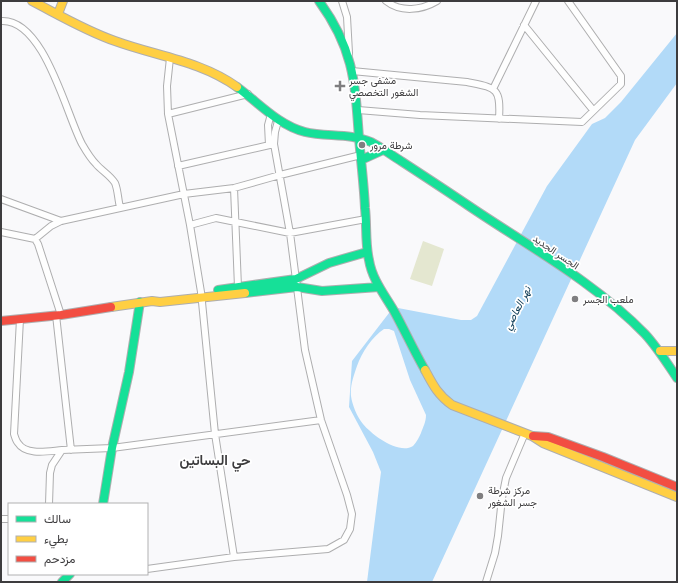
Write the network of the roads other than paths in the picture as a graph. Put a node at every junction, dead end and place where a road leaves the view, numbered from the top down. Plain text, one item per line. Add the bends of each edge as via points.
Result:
1 (32, 1) edge
2 (53, 1) edge
3 (63, 1) edge
4 (319, 1) edge
5 (342, 1) edge
6 (386, 1) edge
7 (436, 1) edge
8 (536, 1) edge
9 (568, 1) edge
10 (48, 9) junction
11 (58, 14) junction
12 (1, 21) edge
13 (524, 25) junction
14 (170, 58) junction
15 (351, 68) junction
16 (493, 89) junction
17 (248, 94) junction
18 (358, 110) junction
19 (593, 110) junction
20 (168, 114) junction
21 (271, 114) junction
22 (499, 119) junction
23 (278, 121) junction
24 (359, 137) junction
25 (272, 144) junction
26 (383, 150) junction
27 (361, 158) junction
28 (178, 166) junction
29 (280, 174) junction
30 (234, 188) junction
31 (184, 194) junction
32 (1, 199) edge
33 (120, 207) junction
34 (366, 220) junction
35 (61, 221) junction
36 (235, 221) junction
37 (190, 225) junction
38 (1, 232) edge
39 (290, 233) junction
40 (35, 239) junction
41 (367, 252) junction
42 (296, 283) junction
43 (238, 287) junction
44 (379, 287) junction
45 (201, 295) junction
46 (140, 302) junction
47 (58, 315) junction
48 (20, 319) junction
49 (1, 321) edge
50 (660, 351) junction
51 (677, 351) edge
52 (676, 374) edge
53 (321, 420) junction
54 (215, 434) junction
55 (529, 434) junction
56 (112, 448) junction
57 (62, 450) junction
58 (71, 450) junction
59 (677, 487) edge
60 (677, 497) edge
61 (49, 503) edge
62 (103, 503) edge
63 (234, 557) junction
64 (148, 569) edge
65 (486, 582) edge

1 - 10 street
2 - 10 street
3 - 11 street
4 - 15 street via 339,31
5 - 15 street via 347,17
6 - 7 street via 399,8 412,9 428,6
8 - 13 street
9 - 19 street via 621,76 620,84
10 - 11 street
11 - 14 street via 113,40
12 - 33 street via 19,25 34,39 64,97 81,142 95,163 116,185
13 - 16 street
13 - 19 street
14 - 17 street via 219,75
14 - 20 street
15 - 16 street via 467,82
15 - 18 street
16 - 22 street via 498,94 500,103
17 - 20 street
17 - 21 street
18 - 22 street
18 - 24 street
19 - 22 street via 582,122
20 - 28 street
21 - 23 street
21 - 25 street via 268,125
23 - 24 street via 307,132
23 - 25 street
24 - 26 street, الجسر الجديد
24 - 27 street
25 - 28 street
25 - 29 street
26 - 27 street
26 - 50 street, الجسر الجديد via 617,307
27 - 29 street
27 - 34 street
28 - 31 street
29 - 30 street
29 - 39 street
30 - 31 street
30 - 36 street
31 - 33 street
31 - 37 street
32 - 35 street
33 - 35 street
34 - 39 street
34 - 41 street
35 - 40 street
36 - 37 street via 216,218
36 - 39 street
36 - 43 street
37 - 45 street
38 - 40 street
39 - 42 street
40 - 47 street
41 - 42 street via 325,265
41 - 44 street
42 - 43 street
42 - 44 street via 322,291
42 - 45 street
42 - 53 street via 305,350
43 - 45 street
44 - 55 street via 442,398 452,405
45 - 46 street via 160,302
45 - 54 street
46 - 47 street
46 - 56 street via 129,372
47 - 48 street
47 - 58 street
48 - 49 street
48 - 57 street via 14,434 23,449
50 - 51 street
50 - 52 street, الجسر الجديد
53 - 54 street
53 - 63 street via 352,514 350,529 344,540 328,549
54 - 56 street
54 - 63 street
55 - 59 street via 548,437
55 - 60 street
55 - 65 street via 506,478 495,553
56 - 58 street
56 - 62 street
57 - 58 street
57 - 61 street via 50,472
63 - 64 street

